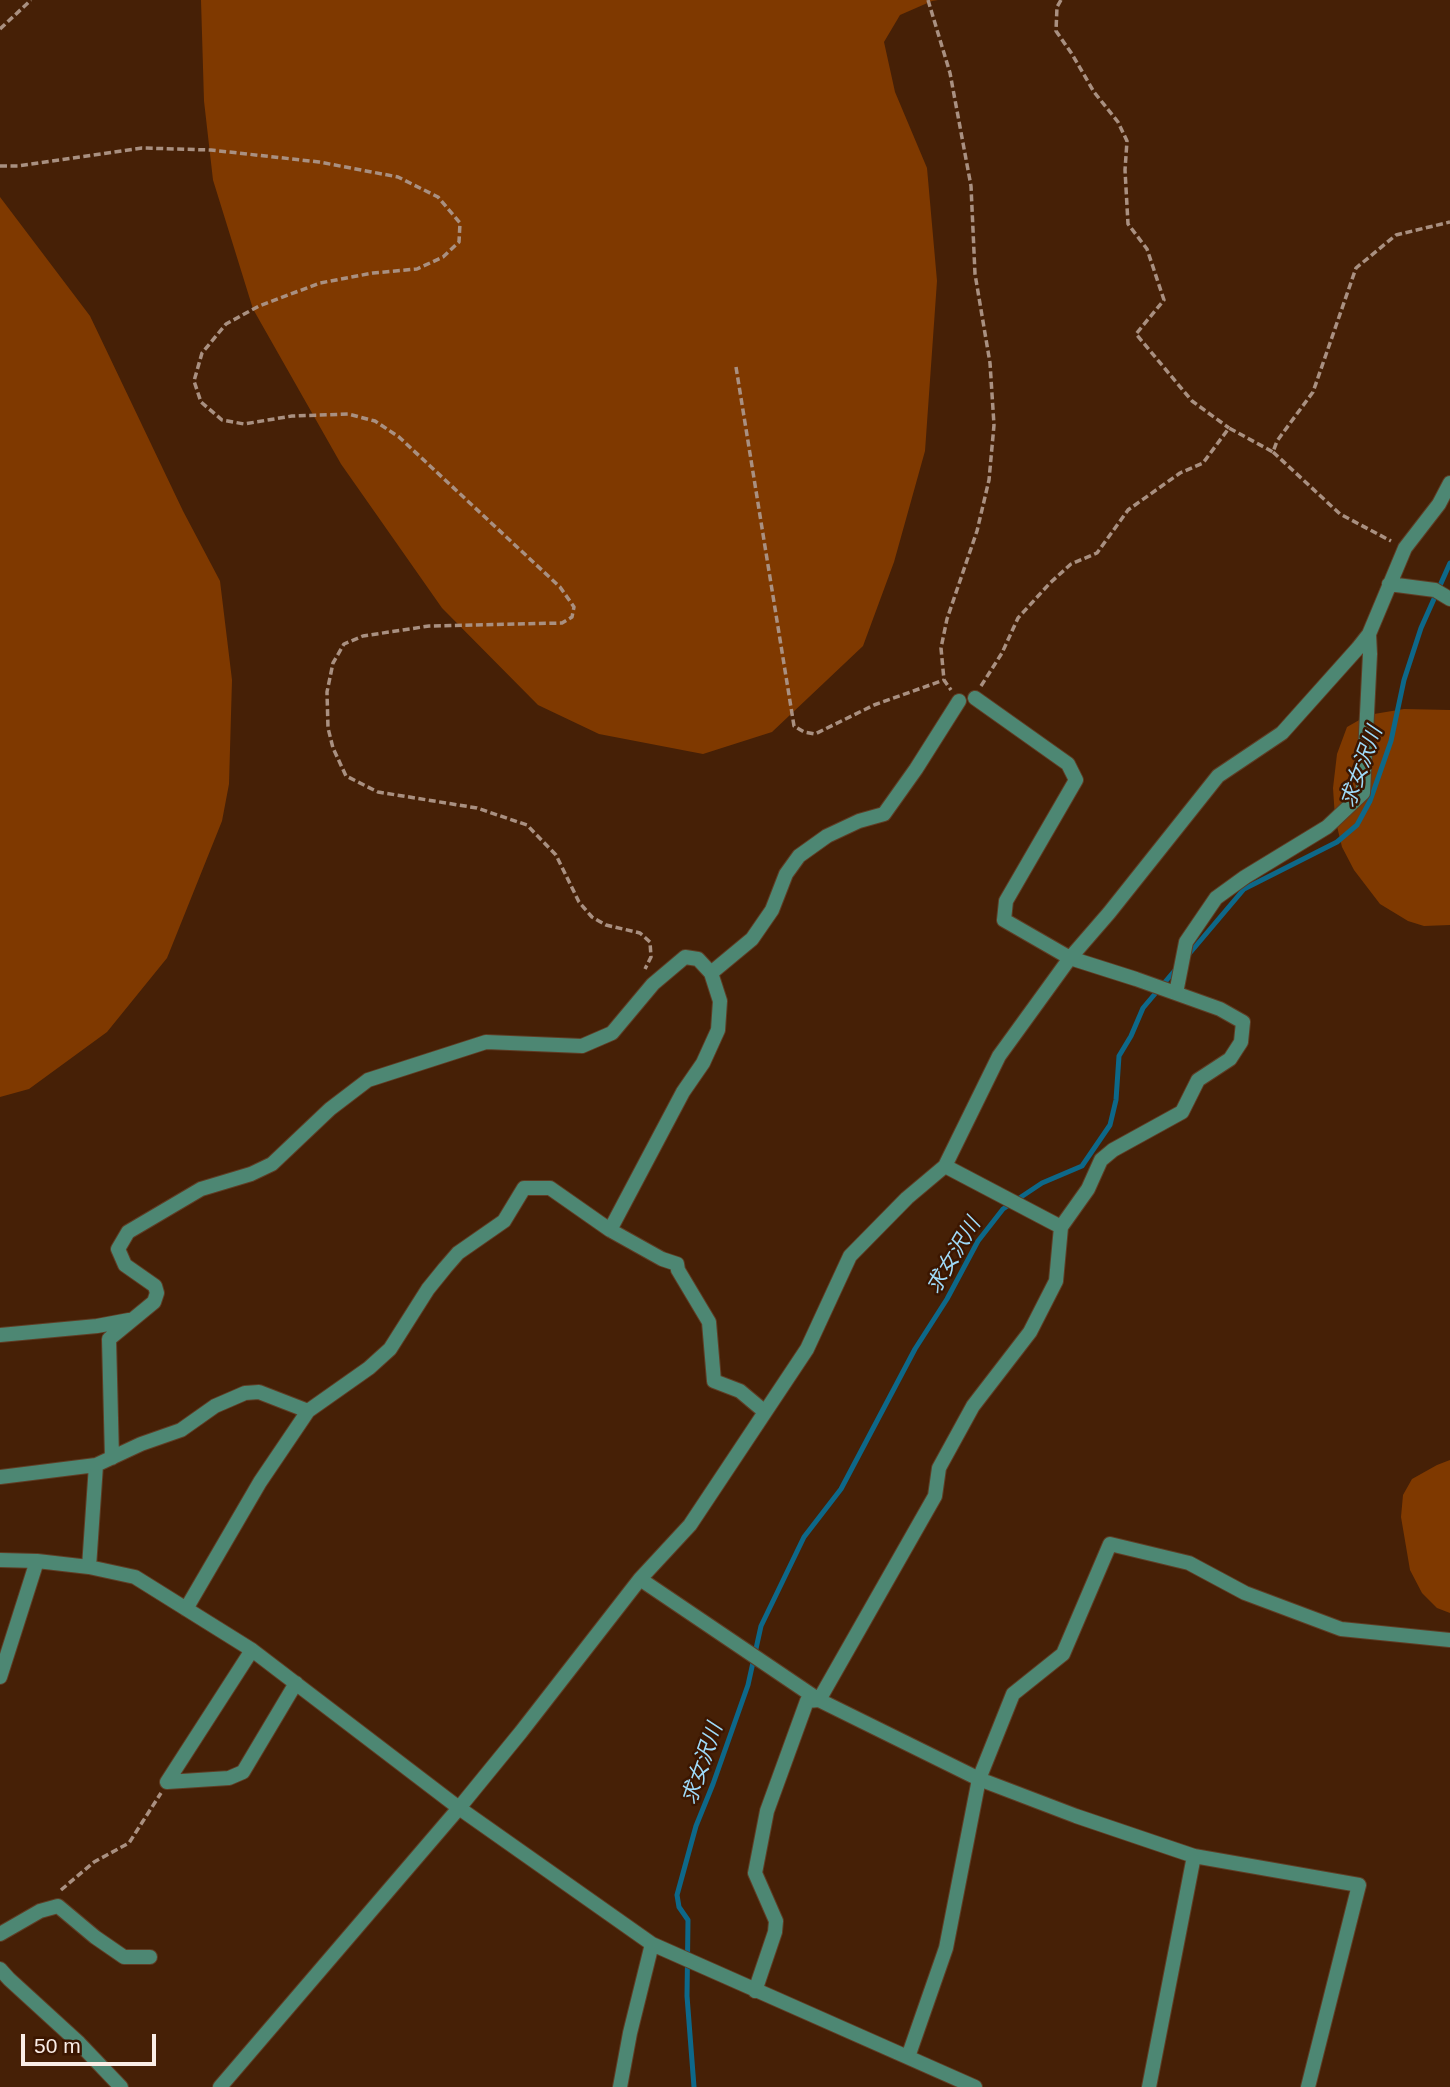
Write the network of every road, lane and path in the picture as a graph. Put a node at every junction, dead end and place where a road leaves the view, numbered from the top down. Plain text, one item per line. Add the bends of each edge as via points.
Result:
1 (31, 0) edge
2 (928, 0) edge
3 (1061, 0) edge
4 (0, 29) edge
5 (0, 166) edge
6 (1450, 222) edge
7 (736, 367) dead end
8 (1229, 428) junction
9 (1273, 452) junction
10 (1450, 483) edge
11 (1405, 548) junction
12 (1389, 584) junction
13 (1450, 599) edge
14 (1369, 634) junction
15 (975, 698) joint
16 (959, 701) dead end
17 (1070, 958) junction
18 (644, 972) dead end
19 (711, 973) junction
20 (1175, 993) junction
21 (945, 1166) junction
22 (1061, 1227) junction
23 (610, 1230) junction
24 (130, 1320) junction
25 (0, 1335) edge
26 (308, 1411) junction
27 (765, 1412) junction
28 (111, 1458) junction
29 (96, 1465) junction
30 (0, 1477) edge
31 (0, 1560) edge
32 (37, 1561) junction
33 (89, 1567) junction
34 (640, 1579) junction
35 (186, 1609) junction
36 (1450, 1640) edge
37 (252, 1650) junction
38 (0, 1677) edge
39 (296, 1683) junction
40 (819, 1700) junction
41 (979, 1779) junction
42 (167, 1782) junction
43 (459, 1808) junction
44 (1194, 1856) junction
45 (50, 1908) junction
46 (0, 1934) edge
47 (652, 1944) junction
48 (149, 1957) dead end
49 (3, 1978) edge
50 (755, 1991) junction
51 (908, 2057) junction
52 (121, 2087) edge
53 (220, 2087) edge
54 (620, 2087) edge
55 (975, 2087) edge
56 (1149, 2087) edge
57 (1308, 2087) edge

1 - 4 path
2 - 7 path via 950,73 971,186 975,274 990,363 994,425 989,480 977,531 941,648 944,680 874,705 815,734 794,726
3 - 8 path via 1056,31 1127,141 1128,224 1147,249 1164,300 1136,334 1192,401
5 - 18 path via 142,148 318,162 398,177 438,197 460,223 459,242 443,257 416,269 320,283 226,324 202,353 194,381 201,402 222,420 244,424 348,414 375,421 399,437 554,582 574,607 572,617 562,623 429,626 363,636 344,644 333,663 327,692 328,728 346,776 378,792 477,808 527,825 556,855 579,902 592,917 639,933 650,942 651,957
6 - 9 path via 1396,235 1356,268 1313,392
8 - 9 path
8 - 15 path via 1203,463 1180,473 1128,510 1097,553 1071,564 1050,583 1018,618
9 - 11 path via 1340,514
10 - 11 street
11 - 12 street
12 - 13 street via 1435,590
12 - 14 street
14 - 17 street via 1282,733 1218,776
14 - 20 street via 1363,793 1327,827 1216,898 1186,942
15 - 17 street via 1068,764 1076,780 1006,901 1004,920
16 - 19 street via 884,814 827,835 799,856 752,939
17 - 20 street
17 - 21 street via 999,1056
19 - 23 street via 720,1001 718,1030
19 - 24 street via 698,959 685,957 653,984 612,1033 582,1046 486,1042 368,1080 272,1164 201,1189 128,1232 118,1249 125,1265 155,1286 157,1293 154,1302
20 - 22 street via 1243,1022 1241,1042 1230,1059 1198,1080 1182,1112 1101,1160 1088,1189
21 - 22 street
21 - 27 street via 850,1256 807,1349
22 - 40 street via 1056,1281 1030,1332 973,1406 939,1468 935,1496
23 - 26 street via 550,1188 524,1188 504,1221 458,1253 445,1268 390,1349
23 - 27 street via 677,1264 709,1322 714,1381 740,1391
24 - 25 street
24 - 28 street via 109,1339
26 - 28 street via 259,1392 245,1393 215,1406 181,1430
26 - 35 street via 260,1482
27 - 34 street via 690,1525
28 - 29 street
29 - 30 street
29 - 33 street
31 - 32 street
32 - 33 street
32 - 38 street
33 - 35 street via 135,1577
34 - 40 street
34 - 43 street
35 - 37 street
36 - 41 street via 1341,1629 1245,1593 1189,1563 1110,1544 1063,1654 1013,1694
37 - 39 street
37 - 42 street
39 - 42 street via 243,1772 229,1778
39 - 43 street
40 - 41 street
40 - 50 street via 807,1701 767,1811 755,1874 776,1921
41 - 44 street
41 - 51 street via 946,1948
42 - 45 path via 130,1843 63,1886
43 - 47 street
43 - 53 street
44 - 56 street
44 - 57 street via 1359,1885
45 - 46 street
45 - 48 street via 58,1906 124,1957
47 - 50 street
47 - 54 street
49 - 52 street via 79,2043
50 - 51 street
51 - 55 street

